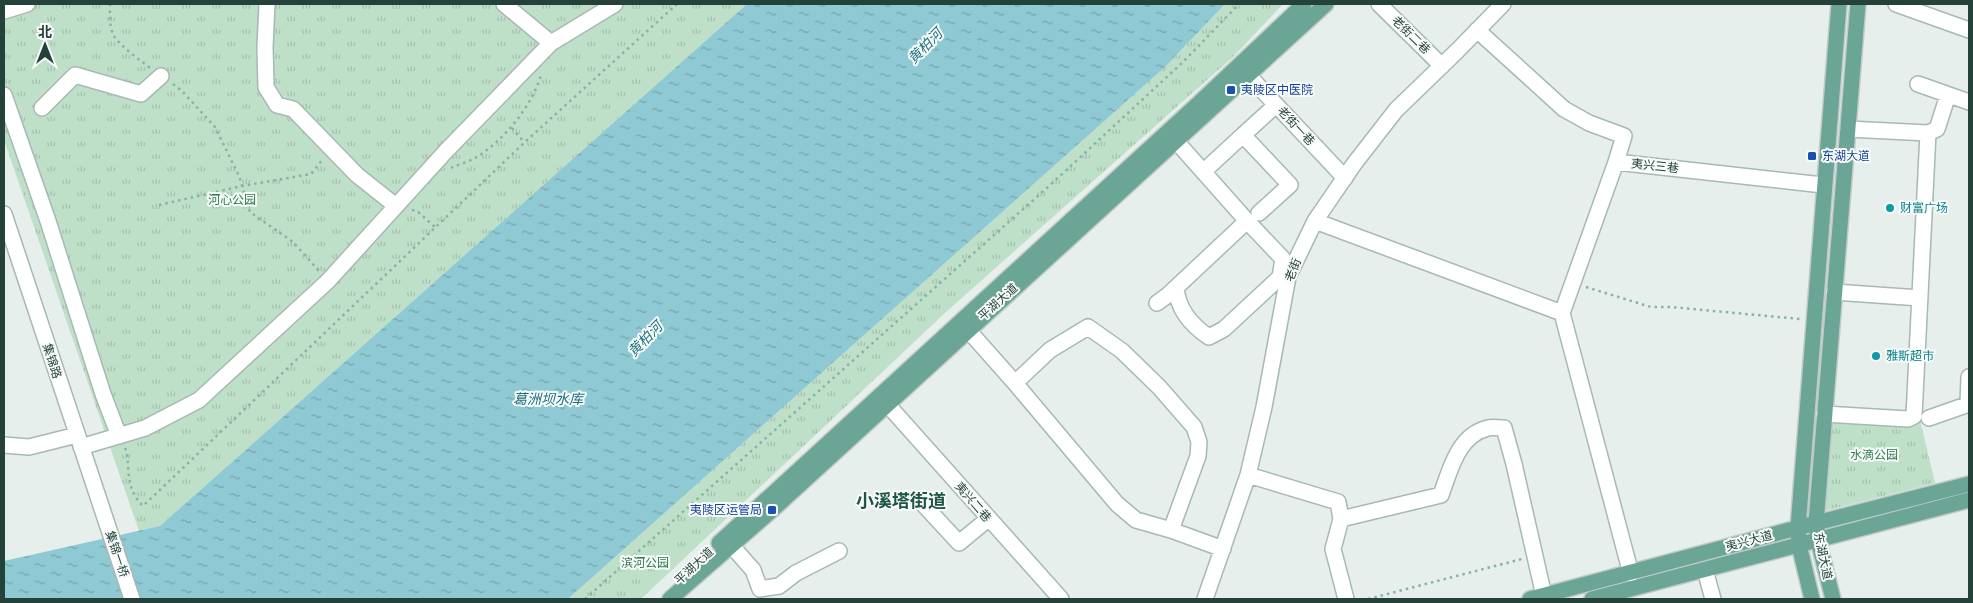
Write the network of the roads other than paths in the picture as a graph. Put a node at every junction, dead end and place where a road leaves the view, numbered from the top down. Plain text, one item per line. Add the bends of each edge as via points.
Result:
1 (27, 4) edge
2 (267, 4) edge
3 (504, 4) edge
4 (614, 4) edge
5 (1304, 4) edge
6 (1326, 4) edge
7 (1379, 4) edge
8 (1503, 4) edge
9 (1839, 4) edge
10 (1858, 4) edge
11 (1896, 4) edge
12 (1919, 8) edge
13 (4, 11) edge
14 (1478, 30) junction
15 (1969, 30) edge
16 (551, 43) junction
17 (1442, 66) junction
18 (1248, 75) junction
19 (161, 76) road end
20 (1918, 84) dead end
21 (1948, 95) junction
22 (4, 96) edge
23 (1969, 102) edge
24 (1276, 105) junction
25 (42, 108) dead end
26 (1848, 129) junction
27 (1928, 133) junction
28 (1243, 135) junction
29 (1176, 141) junction
30 (1616, 162) junction
31 (1204, 171) junction
32 (1345, 178) junction
33 (1824, 186) junction
34 (396, 206) junction
35 (4, 214) edge
36 (1253, 217) junction
37 (1315, 221) junction
38 (1176, 288) junction
39 (1834, 292) junction
40 (1920, 298) junction
41 (1157, 303) dead end
42 (1562, 313) junction
43 (968, 330) junction
44 (1969, 377) edge
45 (1015, 383) junction
46 (887, 404) junction
47 (1969, 404) edge
48 (1824, 414) junction
49 (1929, 418) dead end
50 (119, 436) junction
51 (79, 441) junction
52 (4, 445) edge
53 (1248, 475) junction
54 (1969, 484) edge
55 (1969, 500) edge
56 (923, 504) dead end
57 (101, 508) joint
58 (988, 519) junction
59 (1341, 519) junction
60 (1816, 523) junction
61 (1798, 528) junction
62 (1171, 530) junction
63 (1818, 540) junction
64 (731, 545) junction
65 (1799, 545) junction
66 (1223, 549) junction
67 (839, 551) dead end
68 (1704, 570) junction
69 (1631, 574) junction
70 (1537, 598) edge
71 (132, 599) edge
72 (658, 599) edge
73 (670, 599) edge
74 (1061, 599) edge
75 (1205, 599) edge
76 (1346, 599) edge
77 (1592, 599) edge
78 (1713, 599) edge
79 (1812, 599) edge
80 (1833, 599) edge

1 - 13 street
2 - 34 street via 266,87 277,105 292,108 357,175
3 - 16 street
4 - 16 street
5 - 72 main road, 平湖大道
6 - 18 main road, 平湖大道
7 - 17 street, 老街二巷
8 - 14 street, 老街
9 - 33 main road, 东湖大道
10 - 26 main road, 东湖大道
11 - 12 street
12 - 15 street
14 - 17 street, 老街
14 - 30 street via 1564,109 1589,123 1624,136
16 - 34 street
17 - 32 street, 老街 via 1396,110
18 - 24 street, 老街一巷
18 - 29 main road, 平湖大道
19 - 25 street via 141,94 75,75
20 - 21 street
21 - 23 street
21 - 27 street via 1937,129
22 - 50 street
24 - 28 street
24 - 32 street, 老街一巷
26 - 27 street
26 - 39 main road, 东湖大道
27 - 40 street
28 - 31 street
28 - 36 street via 1290,186
29 - 31 street
29 - 43 main road, 平湖大道
30 - 33 street, 夷兴三巷
30 - 42 street, 夷兴三巷
31 - 36 street
32 - 37 street, 老街
33 - 61 main road, 东湖大道
34 - 50 street via 328,281 199,400 145,428
35 - 51 street, 集锦路
36 - 38 street
36 - 38 street via 1283,259 1280,277 1224,329 1209,337 1198,330 1177,302
37 - 42 street
37 - 53 street, 老街 via 1288,276
38 - 41 street
39 - 40 street
39 - 48 main road, 东湖大道
40 - 48 street via 1914,416 1908,419
42 - 69 street
43 - 45 street
43 - 46 main road, 平湖大道
44 - 47 street
45 - 62 street via 1117,504 1136,520
45 - 62 street via 1050,350 1088,327 1122,351 1194,427 1199,442 1198,456
46 - 58 street, 夷兴二巷
46 - 64 main road, 平湖大道
47 - 49 street
48 - 60 main road, 东湖大道
50 - 51 street
51 - 52 street via 29,447
51 - 57 street, 集锦路
53 - 59 street via 1338,502
53 - 66 street, 老街
54 - 60 main road, 夷兴大道
55 - 63 main road, 夷兴大道
56 - 58 street via 959,543
57 - 71 street, 集锦一桥
58 - 74 street, 夷兴二巷
59 - 70 street via 1441,495 1465,440 1488,428 1504,428 1536,556
59 - 76 street via 1333,549
60 - 61 main road, 夷兴大道
60 - 63 main road, 东湖大道
61 - 65 main road, 东湖大道
61 - 69 main road, 夷兴大道
62 - 66 street
63 - 65 main road, 夷兴大道
63 - 80 main road, 东湖大道
64 - 67 street via 753,570 760,589 779,586 796,573
64 - 73 main road, 平湖大道
65 - 68 main road, 夷兴大道
65 - 79 main road, 东湖大道
66 - 75 street, 老街
68 - 77 main road, 夷兴大道
68 - 78 street
69 - 70 main road, 夷兴大道

